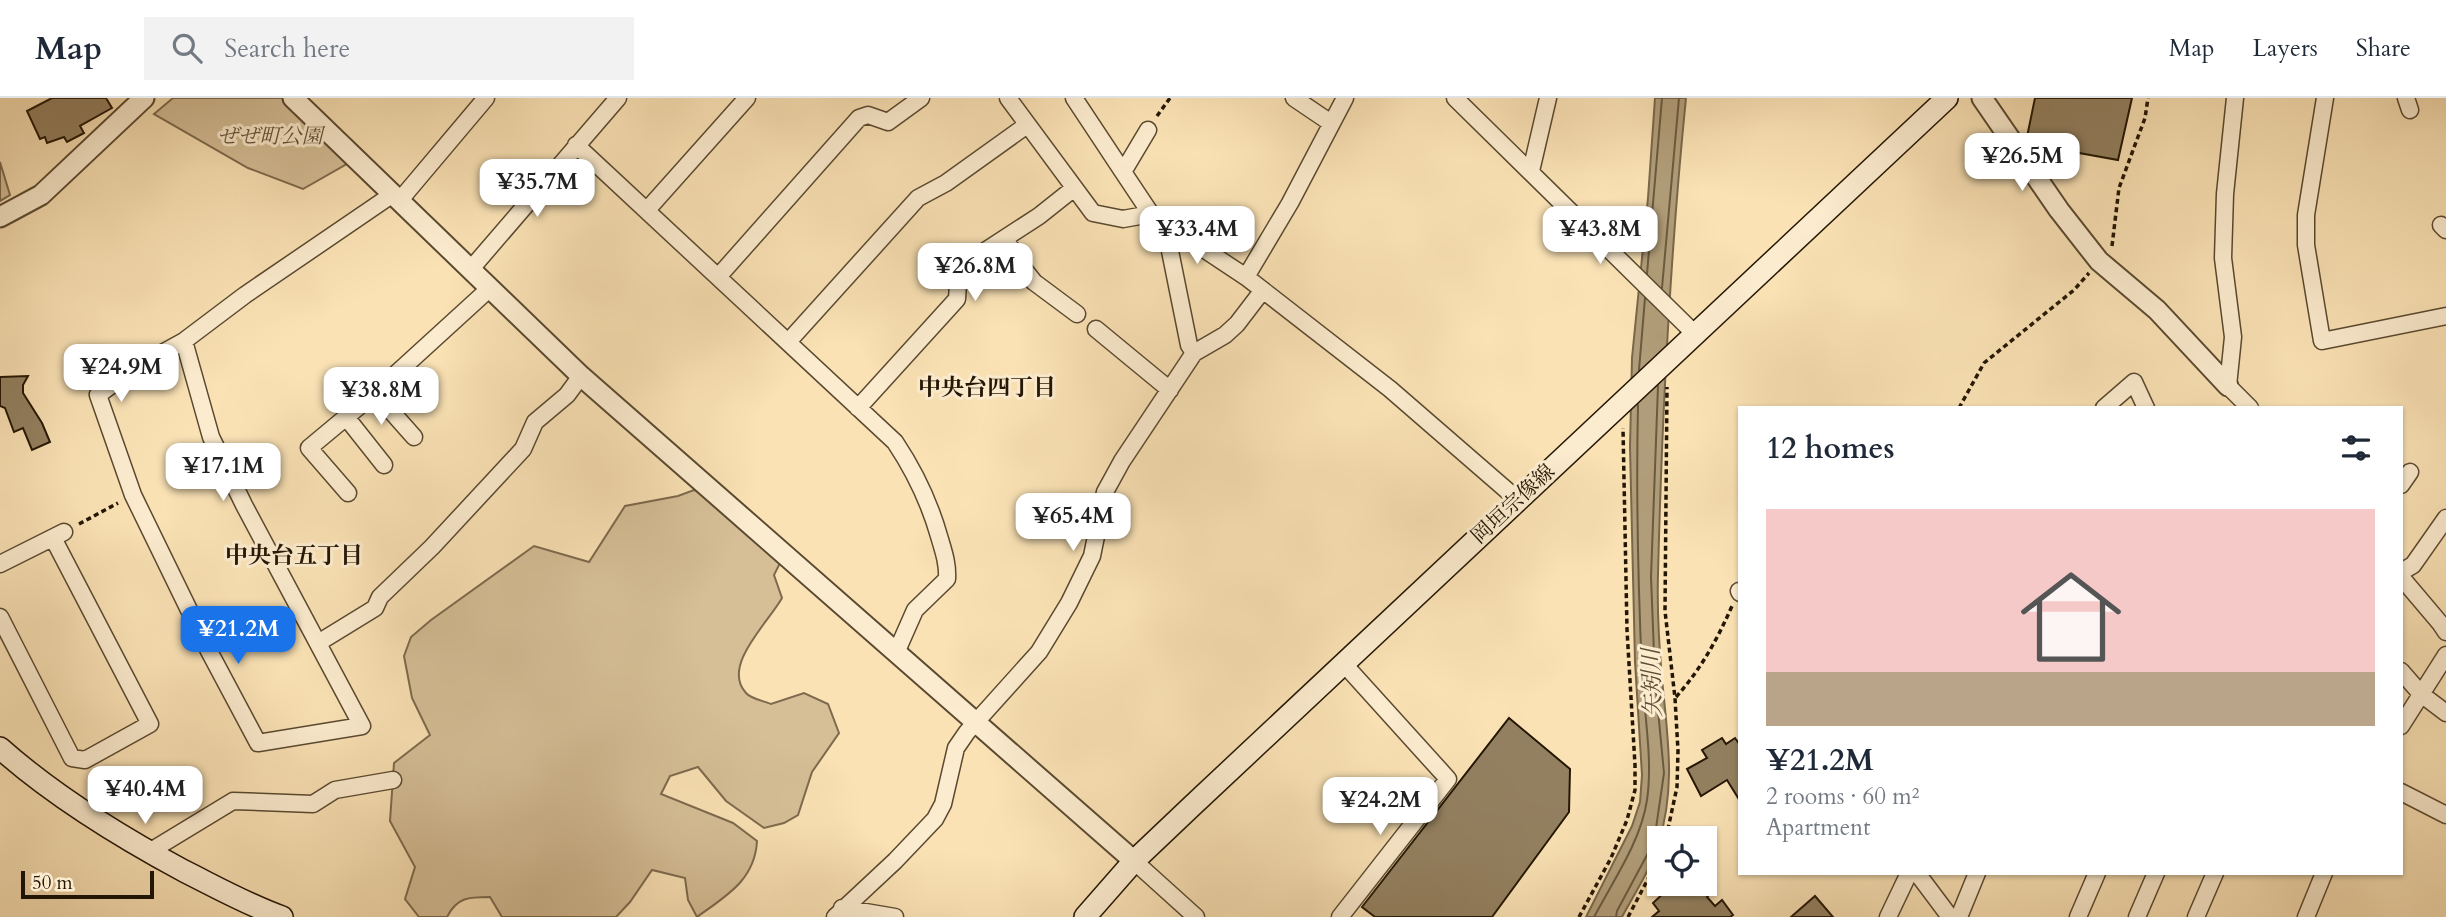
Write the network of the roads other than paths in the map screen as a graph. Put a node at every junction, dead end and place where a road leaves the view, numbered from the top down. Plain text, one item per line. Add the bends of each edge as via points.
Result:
1 (144, 98) edge
2 (293, 98) edge
3 (486, 98) edge
4 (618, 98) edge
5 (747, 98) edge
6 (921, 98) edge
7 (1008, 98) edge
8 (1074, 98) edge
9 (1294, 98) edge
10 (1345, 98) edge
11 (1455, 98) edge
12 (1548, 98) edge
13 (1947, 98) edge
14 (1982, 98) edge
15 (2235, 98) edge
16 (2325, 98) edge
17 (1331, 123) junction
18 (1027, 125) junction
19 (1148, 130) road end
20 (576, 145) junction
21 (1531, 171) junction
22 (1122, 172) junction
23 (1073, 188) junction
24 (396, 197) junction
25 (646, 210) junction
26 (1151, 214) junction
27 (0, 216) edge
28 (1168, 224) junction
29 (1005, 238) junction
30 (470, 270) junction
31 (718, 277) junction
32 (1246, 277) junction
33 (489, 289) junction
34 (1263, 290) junction
35 (1077, 314) dead end
36 (2446, 316) edge
37 (1096, 329) dead end
38 (1695, 334) junction
39 (184, 341) junction
40 (788, 342) junction
41 (1194, 353) junction
42 (581, 376) junction
43 (2228, 386) junction
44 (1170, 390) junction
45 (375, 393) junction
46 (2106, 406) edge
47 (2145, 406) edge
48 (2248, 406) edge
49 (858, 408) junction
50 (346, 417) junction
51 (414, 437) dead end
52 (384, 465) dead end
53 (348, 493) dead end
54 (1518, 500) junction
55 (2446, 518) edge
56 (0, 564) edge
57 (2403, 572) edge
58 (2403, 577) edge
59 (0, 617) edge
60 (2446, 632) edge
61 (318, 643) junction
62 (896, 653) junction
63 (2446, 655) edge
64 (1344, 664) junction
65 (2403, 673) edge
66 (2421, 694) junction
67 (2446, 713) edge
68 (976, 723) junction
69 (2403, 723) edge
70 (0, 748) edge
71 (393, 780) dead end
72 (2403, 793) edge
73 (2446, 815) edge
74 (149, 852) junction
75 (1134, 862) junction
76 (1908, 875) edge
77 (1919, 875) edge
78 (1976, 875) edge
79 (2096, 875) edge
80 (2155, 875) edge
81 (2214, 875) edge
82 (2323, 875) edge
83 (839, 913) edge
84 (282, 917) edge
85 (895, 917) edge
86 (1085, 917) edge
87 (1196, 917) edge
88 (1340, 917) edge
89 (1888, 917) edge
90 (1951, 917) edge
91 (1959, 917) edge
92 (2078, 917) edge
93 (2137, 917) edge
94 (2196, 917) edge
95 (2305, 917) edge

1 - 27 street via 41,195
2 - 24 street
3 - 24 street
4 - 20 street
5 - 25 street
6 - 31 street via 888,122 859,118
7 - 18 street
8 - 22 street
9 - 17 street
10 - 17 street
11 - 21 street
12 - 21 street
13 - 38 main road, 岡垣宗像線
14 - 43 street via 2099,261 2157,310
15 - 43 street via 2223,258 2233,337
16 - 36 street via 2306,215 2306,245 2322,341
17 - 32 street
18 - 23 street
18 - 40 street via 918,198
19 - 22 street
20 - 25 street
20 - 30 street
21 - 38 street
22 - 26 street
23 - 26 street via 1100,216 1124,219
23 - 29 street
24 - 30 street
24 - 39 street via 245,295
25 - 31 street
26 - 28 street
28 - 32 street
28 - 41 street
29 - 35 street via 1034,282
29 - 49 street via 959,268 957,299
30 - 33 street
31 - 40 street
32 - 34 street
33 - 42 street
33 - 45 street
34 - 41 street via 1225,335
34 - 54 street via 1390,389
37 - 44 street
38 - 54 main road, 岡垣宗像線
39 - 61 street via 211,437
39 - 61 street via 132,369 98,395 133,495 258,743 362,726
40 - 49 street
41 - 44 street
42 - 61 street via 567,396 535,422 523,449 380,597 375,608
42 - 62 street
43 - 48 street
44 - 68 street via 1105,492 1092,556 1059,621 1039,652
45 - 50 street
45 - 51 street
46 - 47 street via 2134,382
49 - 62 street via 895,442 911,467 929,502 948,566 947,579 915,610
50 - 52 street
50 - 53 street via 309,448
54 - 64 main road, 岡垣宗像線
55 - 57 street
56 - 59 street via 59,535 150,724 85,760 72,758
58 - 60 street
62 - 68 street
63 - 66 street
64 - 75 main road, 岡垣宗像線
64 - 88 street via 1448,779
65 - 66 street
66 - 67 street
66 - 69 street
68 - 75 street
68 - 83 street via 957,748 935,819
70 - 74 main road via 65,799
71 - 74 street via 335,790 313,804 233,801
72 - 73 street
74 - 84 main road
75 - 86 main road, 岡垣宗像線
75 - 87 street
76 - 89 street
77 - 90 street
78 - 91 street
79 - 92 street
80 - 93 street
81 - 94 street
82 - 95 street
83 - 85 street

